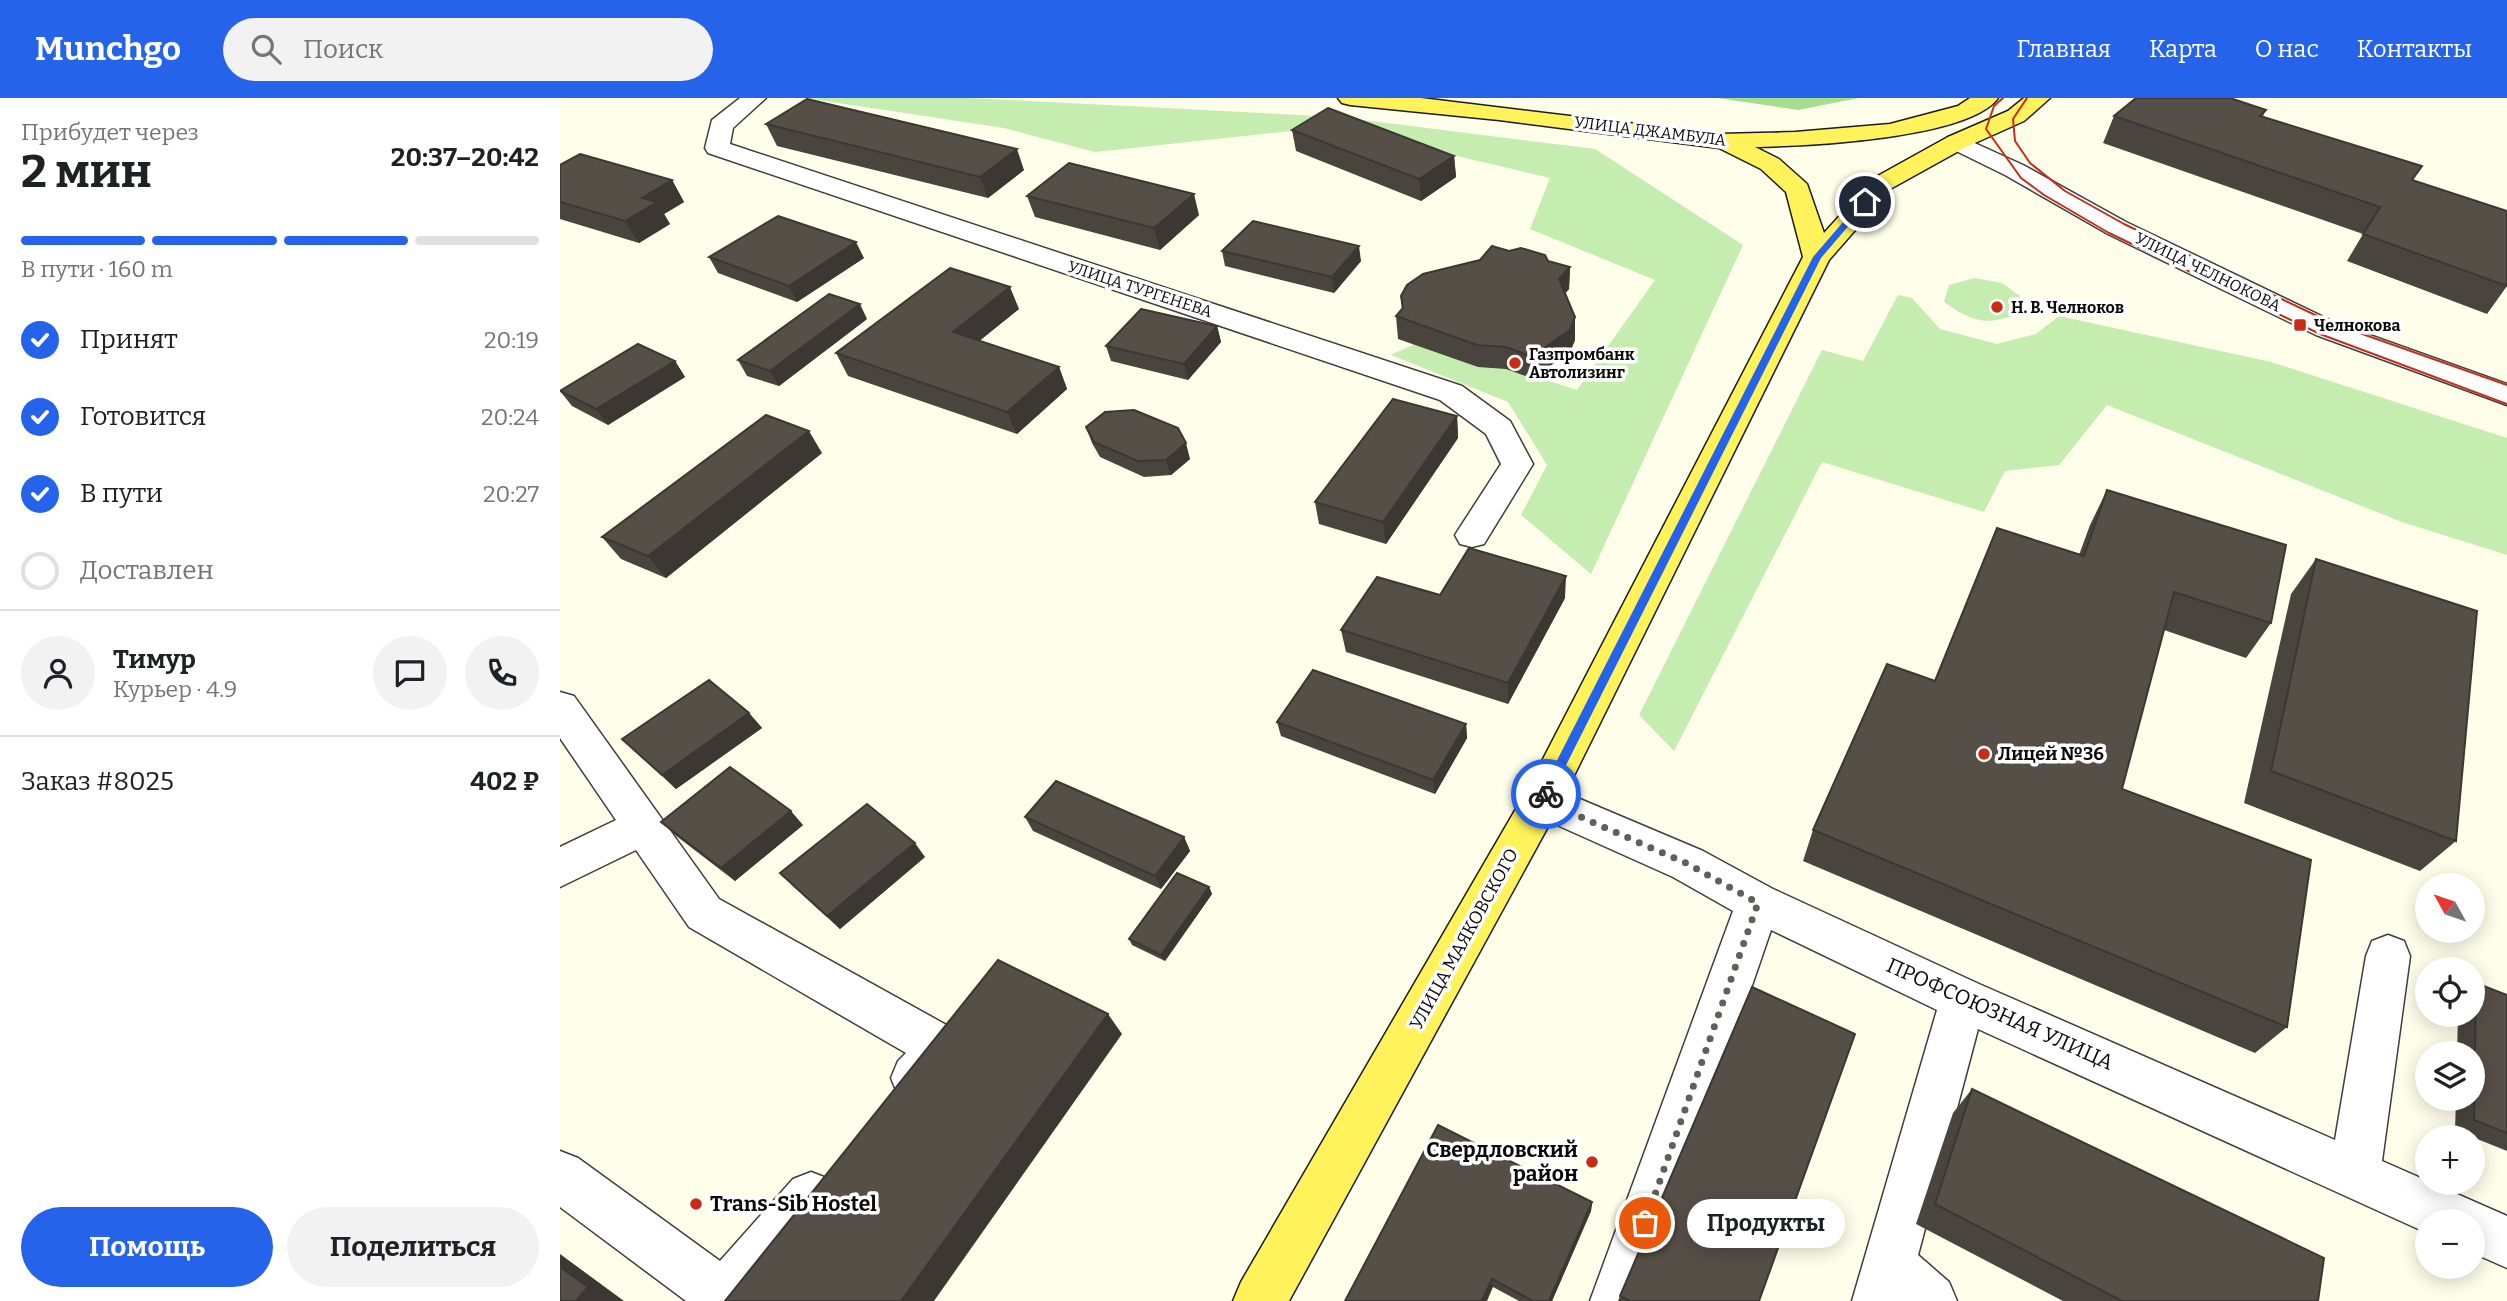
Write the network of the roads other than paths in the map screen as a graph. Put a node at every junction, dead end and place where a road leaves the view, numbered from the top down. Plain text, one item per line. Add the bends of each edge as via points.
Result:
1 (754, 98) edge
2 (1350, 98) edge
3 (1986, 98) edge
4 (2038, 98) edge
5 (1961, 112) junction
6 (1720, 141) junction
7 (1957, 142) junction
8 (1817, 257) junction
9 (2507, 395) edge
10 (1472, 535) dead end
11 (560, 707) edge
12 (1542, 800) junction
13 (643, 826) junction
14 (560, 868) edge
15 (1758, 903) junction
16 (2388, 957) dead end
17 (1963, 999) junction
18 (888, 1108) edge
19 (843, 1161) edge
20 (2355, 1174) junction
21 (560, 1176) edge
22 (2432, 1209) edge
23 (2485, 1232) edge
24 (2507, 1242) edge
25 (1884, 1283) edge
26 (1260, 1301) edge
27 (1617, 1301) edge
28 (1930, 1301) edge

1 - 10 street, УЛИЦА ТУРГЕНЕВА via 721,125 717,148 1451,393 1499,428 1517,464
2 - 6 main road, УЛИЦА ДЖАМБУЛА
3 - 5 main road, УЛИЦА ДЖАМБУЛА
4 - 7 main road, УЛИЦА МАЯКОВСКОГО via 2016,116
5 - 6 main road, УЛИЦА ДЖАМБУЛА via 1891,131
5 - 7 main road
6 - 8 main road via 1770,164 1798,189
7 - 8 main road, УЛИЦА МАЯКОВСКОГО via 1883,183
7 - 9 street, УЛИЦА ЧЕЛНОКОВА via 2117,228 2326,329
8 - 12 main road, УЛИЦА МАЯКОВСКОГО
11 - 13 street
12 - 15 street, ПРОФСОЮЗНАЯ УЛИЦА via 1688,864
12 - 26 main road, УЛИЦА МАЯКОВСКОГО
13 - 14 street
13 - 18 street via 704,913 942,1048
15 - 17 street, ПРОФСОЮЗНАЯ УЛИЦА
15 - 27 street
16 - 20 street
17 - 20 street, ПРОФСОЮЗНАЯ УЛИЦА
17 - 25 street
19 - 21 street via 724,1296
20 - 22 street, ПРОФСОЮЗНАЯ УЛИЦА
23 - 24 street
25 - 28 street

